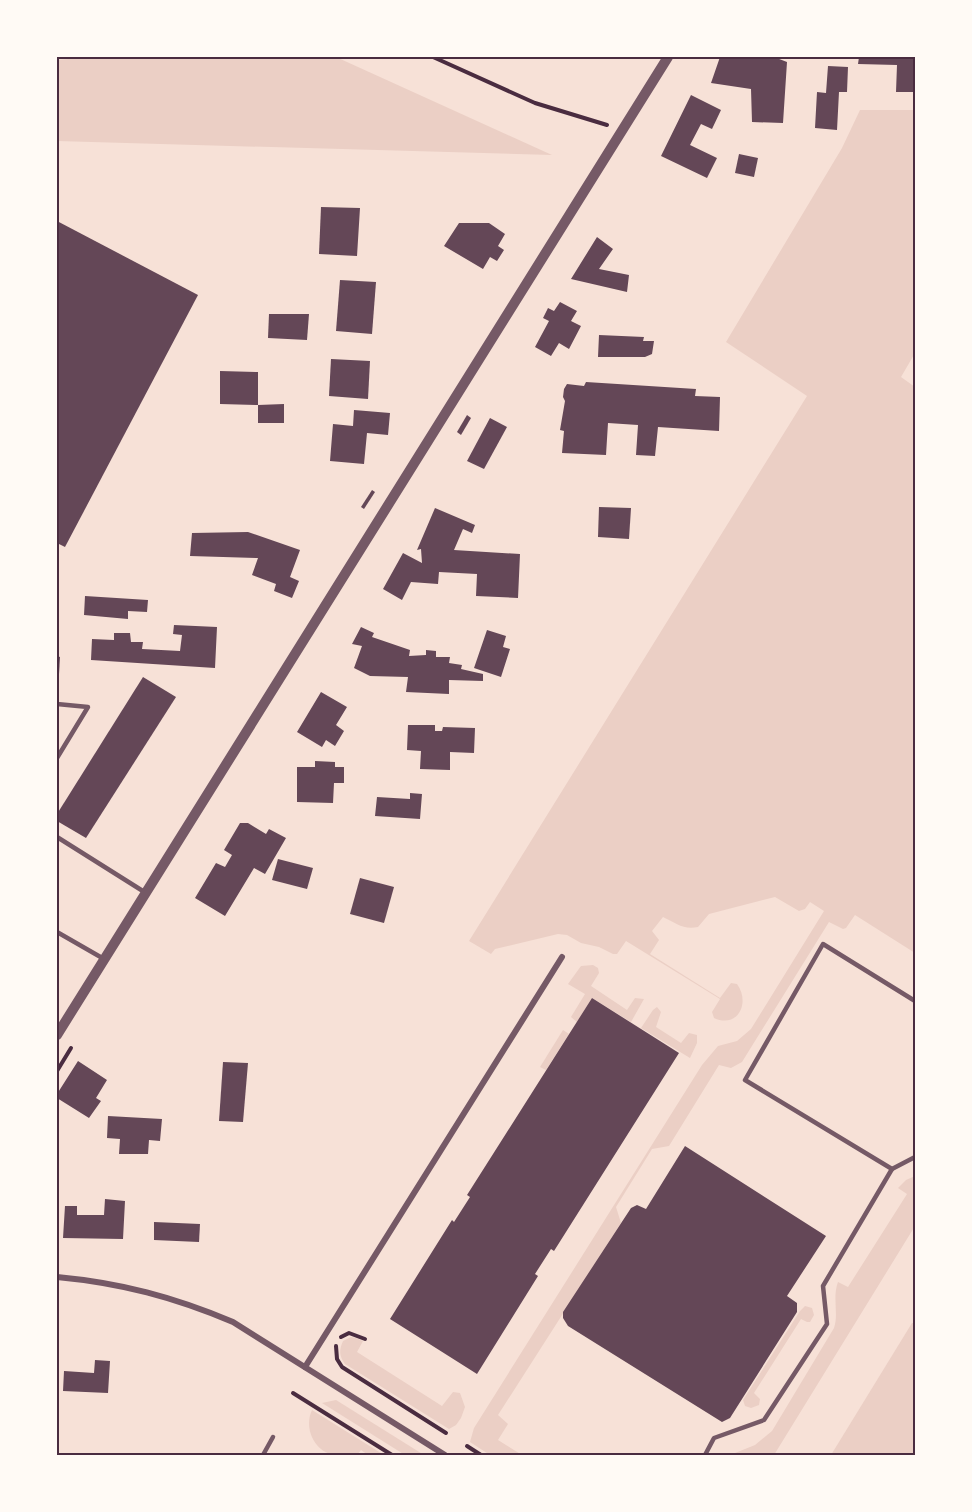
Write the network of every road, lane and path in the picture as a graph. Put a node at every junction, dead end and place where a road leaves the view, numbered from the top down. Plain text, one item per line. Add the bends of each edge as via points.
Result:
1 (434, 57) edge
2 (668, 57) edge
3 (622, 129) junction
4 (57, 704) edge
5 (57, 758) edge
6 (57, 837) edge
7 (146, 893) junction
8 (57, 932) edge
9 (562, 957) dead end
10 (104, 959) junction
11 (915, 1001) edge
12 (57, 1035) edge
13 (915, 1156) edge
14 (892, 1168) junction
15 (57, 1277) edge
16 (365, 1339) dead end
17 (305, 1367) junction
18 (293, 1393) dead end
19 (446, 1433) dead end
20 (273, 1437) dead end
21 (467, 1446) dead end
22 (263, 1455) edge
23 (392, 1455) edge
24 (445, 1455) edge
25 (481, 1455) edge
26 (705, 1455) edge

1 - 3 path via 535,103
2 - 3 street
3 - 7 street
4 - 5 lane via 88,707
6 - 7 lane
7 - 10 street
8 - 10 lane
9 - 17 street
10 - 12 street
11 - 14 lane via 823,944 745,1080
13 - 14 lane
14 - 26 lane via 823,1286 827,1324 764,1420 714,1438
15 - 17 street via 124,1286 201,1309 233,1322
16 - 19 path via 349,1334 341,1337 336,1347 342,1367
17 - 24 street
18 - 23 path
20 - 22 lane
21 - 25 path

